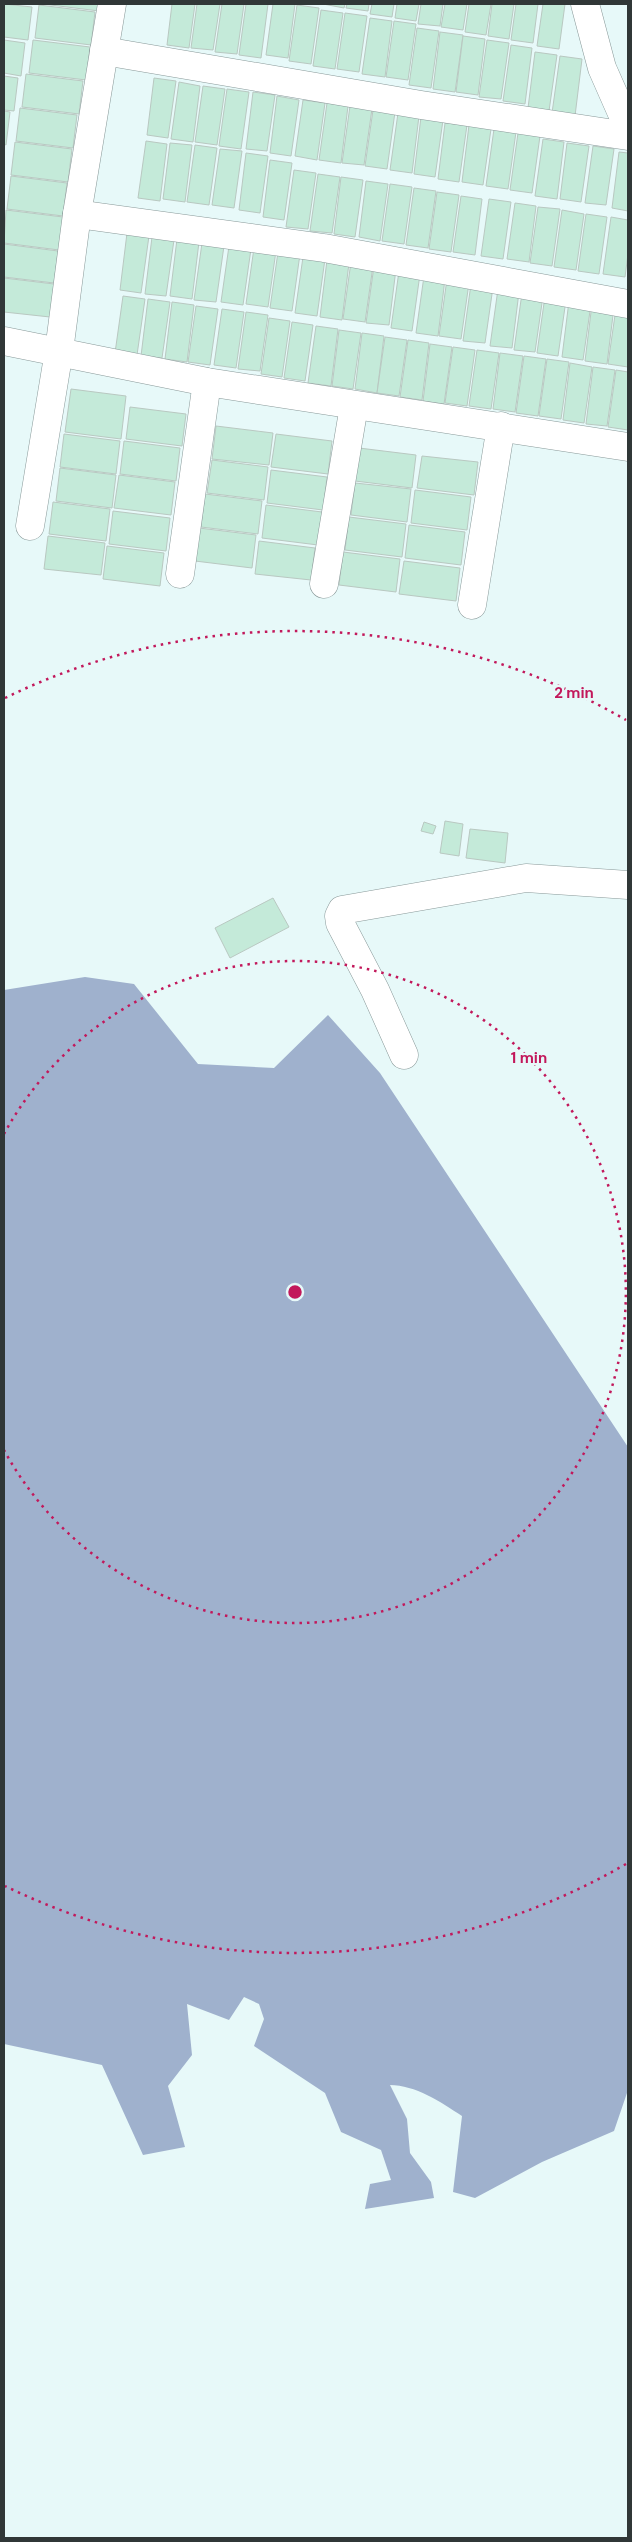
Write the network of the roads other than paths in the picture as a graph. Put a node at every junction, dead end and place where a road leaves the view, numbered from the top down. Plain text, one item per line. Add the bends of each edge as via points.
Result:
1 (112, 4) edge
2 (585, 4) edge
3 (104, 51) junction
4 (628, 127) edge
5 (628, 136) edge
6 (77, 214) junction
7 (628, 304) edge
8 (4, 341) edge
9 (59, 351) junction
10 (207, 382) junction
11 (354, 406) junction
12 (501, 426) junction
13 (628, 447) edge
14 (30, 526) dead end
15 (180, 574) dead end
16 (324, 584) dead end
17 (472, 605) dead end
18 (628, 885) edge
19 (404, 1055) dead end

1 - 3 street
2 - 4 street via 602,68
3 - 5 street via 421,105
3 - 6 street
6 - 7 street via 324,248
6 - 9 street
8 - 9 street
9 - 10 street
9 - 14 street
10 - 11 street
10 - 15 street
11 - 12 street
11 - 16 street
12 - 13 street
12 - 17 street
18 - 19 street via 526,878 342,910 340,923

